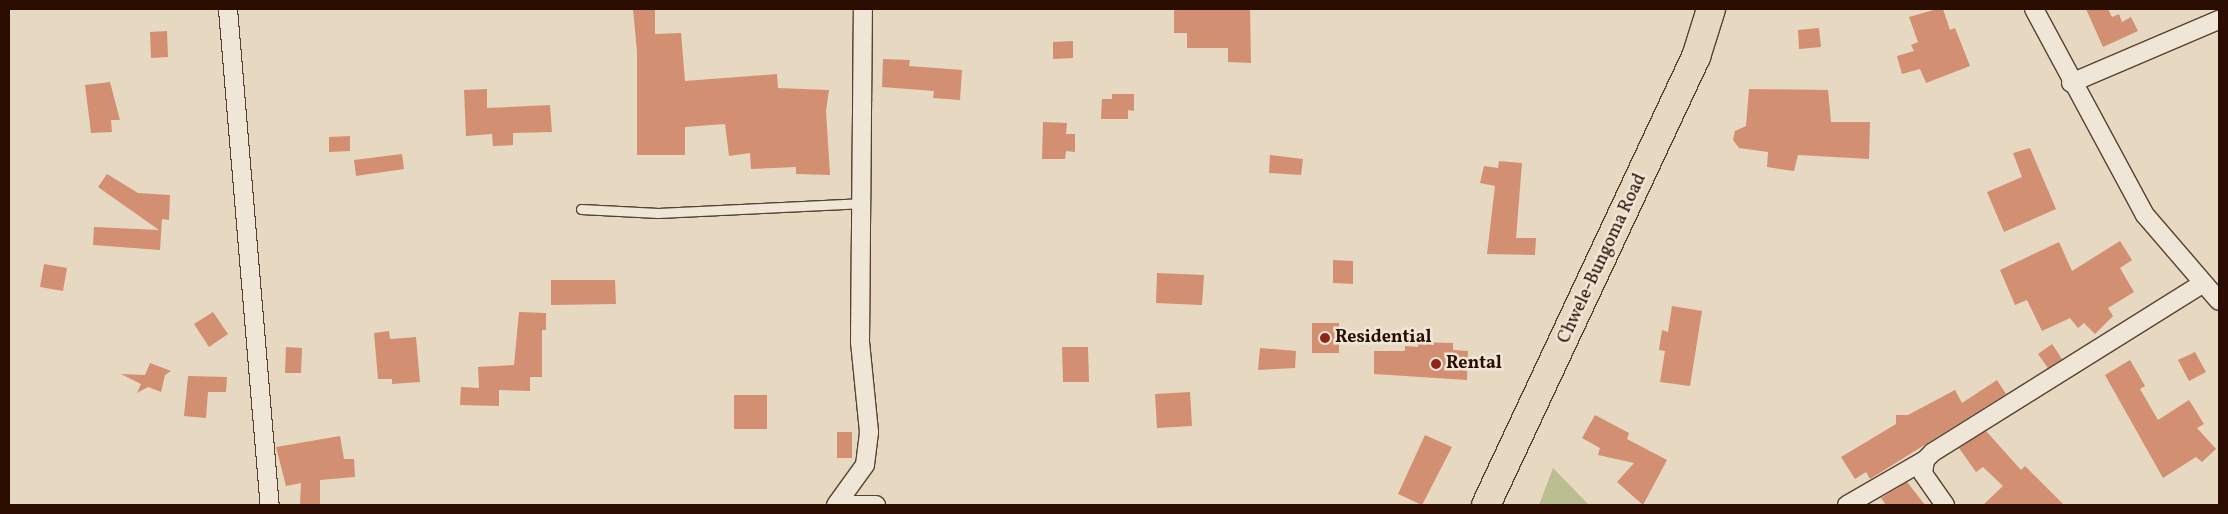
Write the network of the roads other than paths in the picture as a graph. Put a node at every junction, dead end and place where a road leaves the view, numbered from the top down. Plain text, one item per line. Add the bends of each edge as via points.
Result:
1 (228, 9) edge
2 (863, 9) edge
3 (1711, 9) edge
4 (2034, 9) edge
5 (2219, 20) edge
6 (2071, 83) junction
7 (860, 203) junction
8 (581, 209) dead end
9 (2202, 284) junction
10 (2219, 301) edge
11 (1924, 460) junction
12 (270, 505) edge
13 (836, 505) edge
14 (843, 505) edge
15 (876, 505) edge
16 (1486, 505) edge
17 (1848, 505) edge
18 (1945, 505) edge

1 - 12 street
2 - 7 street
3 - 16 main road, Chwele-Bungoma Road via 1696,57
4 - 6 street
5 - 6 street
6 - 9 street via 2145,215
7 - 8 lane via 658,213
7 - 13 street via 860,342 869,432 866,465
9 - 10 street
9 - 11 street
11 - 17 street
11 - 18 street via 1923,473
14 - 15 street

